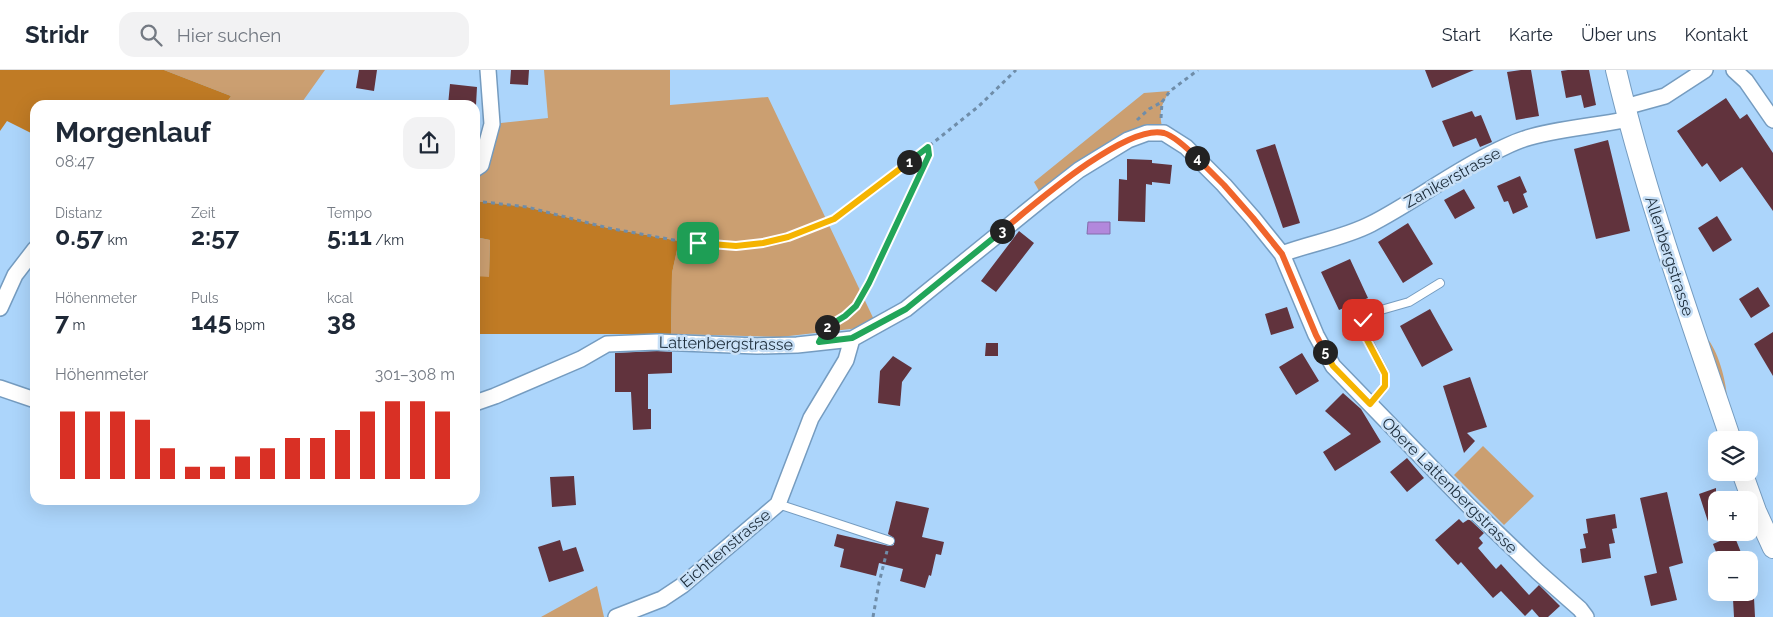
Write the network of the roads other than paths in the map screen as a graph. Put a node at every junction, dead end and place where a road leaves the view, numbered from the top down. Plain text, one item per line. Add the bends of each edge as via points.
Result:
1 (488, 70) edge
2 (1616, 70) edge
3 (1706, 70) edge
4 (1734, 70) edge
5 (1627, 113) junction
6 (1773, 120) edge
7 (1164, 133) joint
8 (480, 166) edge
9 (1282, 254) junction
10 (30, 256) edge
11 (1440, 283) dead end
12 (0, 308) edge
13 (852, 338) junction
14 (0, 388) edge
15 (30, 398) edge
16 (480, 401) edge
17 (1370, 404) junction
18 (1728, 431) edge
19 (1745, 481) edge
20 (778, 504) junction
21 (890, 540) road end
22 (1773, 548) edge
23 (616, 617) edge
24 (1586, 617) edge

1 - 8 street via 492,124
2 - 5 street, Allenbergstrasse
3 - 5 street, Zanikerstrasse via 1665,96
4 - 6 street via 1746,81
5 - 9 street, Zanikerstrasse via 1604,124 1522,139 1454,173 1371,224
5 - 18 street, Allenbergstrasse via 1658,219
7 - 9 street, Obere Lattenbergstrasse via 1186,147 1224,185
7 - 13 street, Lattenbergstrasse via 1147,133 1128,140 1079,170 906,309
9 - 17 street, Obere Lattenbergstrasse via 1316,335 1333,366
10 - 12 street via 15,276
11 - 17 lane via 1409,302 1374,312 1363,320 1365,336 1385,374 1385,386
13 - 16 street, Lattenbergstrasse via 757,346 657,342 607,344 581,359
13 - 20 street, Eichtlenstrasse via 846,360 811,418
14 - 15 street
17 - 24 street, Obere Lattenbergstrasse via 1469,506
19 - 22 street
20 - 21 lane
20 - 23 street, Eichtlenstrasse via 683,585 662,599

